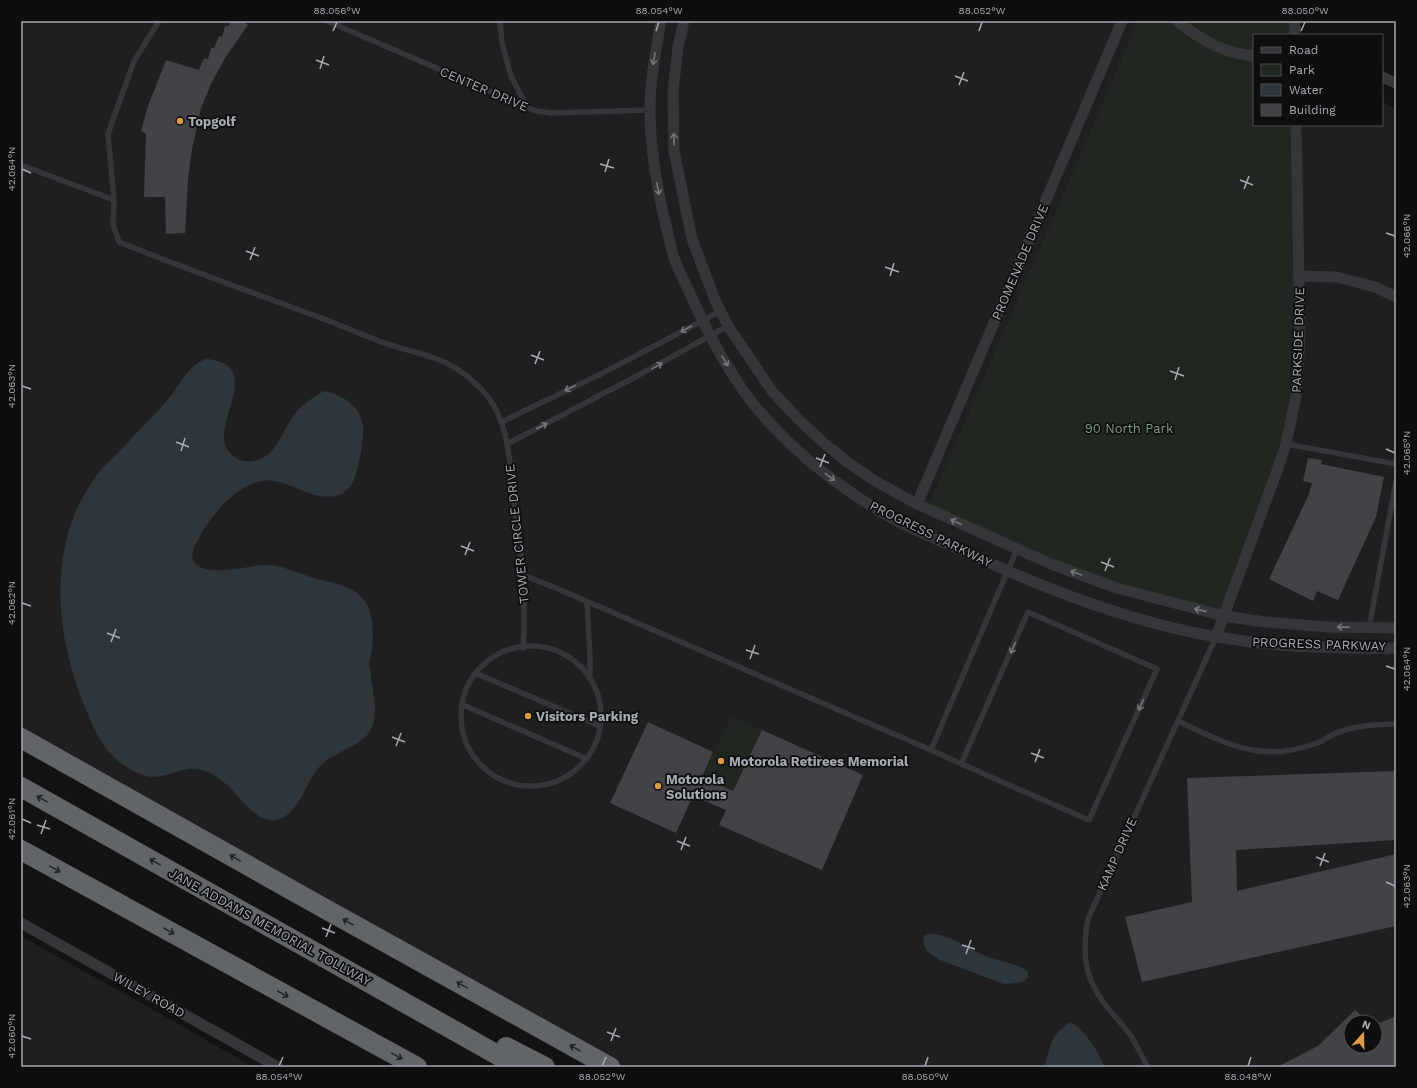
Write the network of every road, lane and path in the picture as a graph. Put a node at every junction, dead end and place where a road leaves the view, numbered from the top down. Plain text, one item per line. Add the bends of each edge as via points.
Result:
1 (159, 21) edge
2 (327, 21) edge
3 (500, 21) edge
4 (661, 21) edge
5 (684, 21) edge
6 (1122, 21) edge
7 (1178, 21) edge
8 (1295, 21) edge
9 (1295, 34) edge
10 (1253, 56) edge
11 (1383, 78) edge
12 (1396, 82) edge
13 (527, 107) junction
14 (650, 110) junction
15 (1296, 126) edge
16 (21, 165) edge
17 (114, 200) junction
18 (1300, 276) junction
19 (1396, 297) edge
20 (721, 312) junction
21 (702, 321) junction
22 (728, 326) junction
23 (710, 337) junction
24 (501, 422) junction
25 (507, 444) junction
26 (1286, 444) junction
27 (1396, 464) edge
28 (1396, 481) edge
29 (917, 504) junction
30 (1017, 549) junction
31 (1008, 571) junction
32 (523, 575) junction
33 (587, 602) junction
34 (1224, 616) junction
35 (1369, 628) junction
36 (1396, 628) edge
37 (1216, 637) junction
38 (523, 648) junction
39 (1396, 648) edge
40 (475, 673) junction
41 (590, 675) junction
42 (460, 704) junction
43 (1178, 721) junction
44 (1396, 724) edge
45 (600, 726) junction
46 (21, 738) edge
47 (931, 750) junction
48 (587, 759) junction
49 (961, 764) junction
50 (21, 787) edge
51 (21, 850) edge
52 (206, 891) junction
53 (21, 923) edge
54 (278, 1067) edge
55 (416, 1067) edge
56 (518, 1067) edge
57 (545, 1067) edge
58 (610, 1067) edge
59 (1148, 1067) edge

1 - 17 lane, TOWER CIRCLE DRIVE via 134,61 108,134
2 - 13 lane, CENTER DRIVE
3 - 13 lane via 502,43 511,76
4 -> 14 street, PROGRESS PARKWAY via 653,66
20 -> 5 street, PROGRESS PARKWAY via 692,239 674,152 673,92
6 - 29 street, PROMENADE DRIVE
7 - 10 street via 1190,32 1214,46 1240,55
8 - 9 street
11 - 12 street
13 - 14 lane, CENTER DRIVE via 536,111 552,112
14 -> 21 street, PROGRESS PARKWAY via 655,170 674,258
15 - 18 street, PARKSIDE DRIVE
16 - 17 lane
17 - 24 lane, TOWER CIRCLE DRIVE via 112,224 119,242 381,342 457,368 478,386 494,406
18 - 19 street via 1337,276 1375,287
18 - 26 street, PARKSIDE DRIVE via 1300,337 1296,389
20 - 21 lane
20 - 22 street, PROGRESS PARKWAY
21 - 23 street, PROGRESS PARKWAY
21 -> 24 lane via 599,375
22 - 23 lane
22 - 29 street, PROGRESS PARKWAY via 772,391 825,444 875,481
25 -> 23 lane
23 -> 31 street, PROGRESS PARKWAY via 751,400 774,427 825,473 874,508 901,523
24 - 25 lane, TOWER CIRCLE DRIVE
25 - 32 lane, TOWER CIRCLE DRIVE
26 - 27 lane
26 - 34 street, PARKSIDE DRIVE
28 - 35 lane
30 -> 29 street, PROGRESS PARKWAY
30 - 31 lane
34 -> 30 street, PROGRESS PARKWAY via 1117,588
31 - 37 street, PROGRESS PARKWAY via 1111,610
31 - 47 lane
32 - 33 lane
32 - 38 lane, TOWER CIRCLE DRIVE
33 - 41 lane
33 - 47 lane
35 -> 34 street, PROGRESS PARKWAY via 1265,622
34 - 37 street, PARKSIDE DRIVE
35 - 36 street, PROGRESS PARKWAY
37 - 39 street, PROGRESS PARKWAY via 1312,647
37 - 43 lane, KAMP DRIVE
38 - 40 lane via 506,649 478,668
38 - 41 lane via 547,646 569,656
40 - 42 lane
40 - 45 lane
41 - 45 lane via 598,693 602,716
42 - 48 lane
42 - 48 lane via 461,727 468,749 483,768 502,781 525,786 548,784 570,775
43 - 44 lane via 1231,746 1270,752 1292,750 1317,743 1339,732 1363,726
43 - 59 lane, KAMP DRIVE via 1088,919 1084,941 1090,980 1099,996 1129,1034
45 - 48 lane via 598,739
58 -> 46 highway
47 - 49 lane
49 - 49 lane via 1028,612 1156,669 1089,820
52 -> 50 highway, JANE ADDAMS MEMORIAL TOLLWAY
51 -> 55 highway
52 - 56 highway, JANE ADDAMS MEMORIAL TOLLWAY
52 - 57 highway
53 - 54 street, WILEY ROAD

